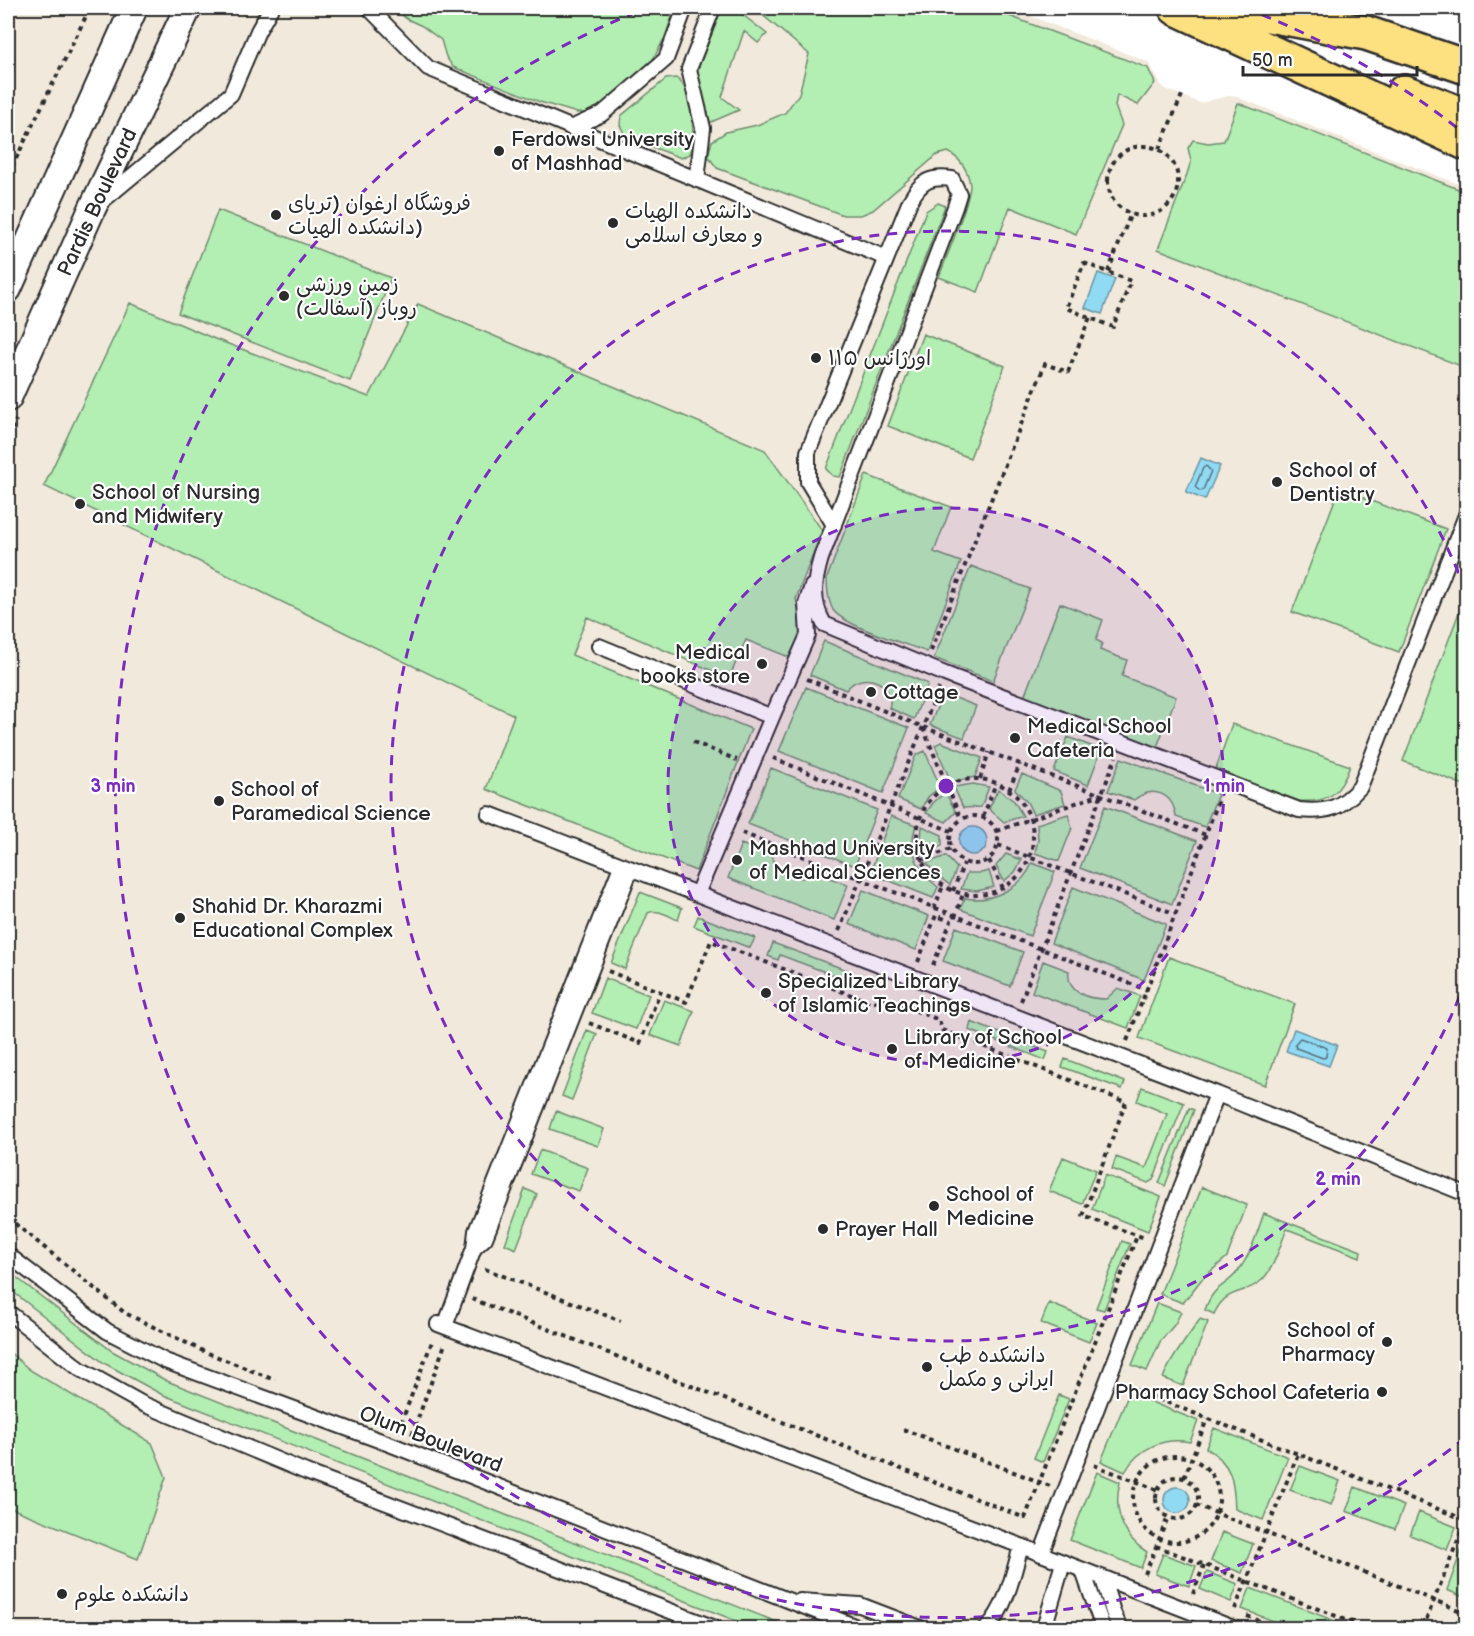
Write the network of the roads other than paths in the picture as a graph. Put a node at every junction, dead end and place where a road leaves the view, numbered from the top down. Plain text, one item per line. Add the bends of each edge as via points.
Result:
1 (134, 8) edge
2 (188, 8) edge
3 (271, 8) edge
4 (369, 8) edge
5 (685, 8) edge
6 (712, 8) edge
7 (1176, 8) edge
8 (1184, 8) edge
9 (1231, 8) edge
10 (666, 59) junction
11 (1467, 67) edge
12 (689, 69) junction
13 (1467, 116) edge
14 (571, 128) junction
15 (1467, 143) edge
16 (697, 180) junction
17 (92, 209) junction
18 (886, 258) junction
19 (8, 289) edge
20 (13, 407) edge
21 (1467, 515) edge
22 (834, 525) junction
23 (814, 581) junction
24 (824, 624) junction
25 (808, 635) junction
26 (599, 646) dead end
27 (772, 717) junction
28 (489, 814) dead end
29 (626, 868) junction
30 (697, 894) junction
31 (1217, 1094) junction
32 (1467, 1194) edge
33 (8, 1255) edge
34 (8, 1312) edge
35 (1021, 1546) junction
36 (1041, 1554) junction
37 (1063, 1563) junction
38 (1083, 1570) junction
39 (1104, 1579) junction
40 (787, 1600) junction
41 (715, 1629) edge
42 (859, 1629) edge
43 (920, 1629) edge
44 (987, 1629) edge
45 (1044, 1629) edge
46 (1103, 1629) edge
47 (1120, 1629) edge
48 (1233, 1629) edge

1 - 19 street
2 - 17 street, Pardis Boulevard
3 - 17 lane via 231,94
4 - 14 lane via 428,68
5 - 10 lane
6 - 12 lane
7 - 15 highway
8 - 13 highway
9 - 11 highway via 1365,33
10 - 12 lane
10 - 14 lane via 602,114
12 - 16 lane via 703,128
14 - 16 lane
16 - 18 lane
17 - 20 street, Pardis Boulevard
18 - 22 lane via 808,452 808,482
18 - 22 lane via 916,190 938,177 952,179 959,194 955,207
21 - 24 lane via 1360,787 1334,808 1317,812 1299,810 1225,782
22 - 23 lane
23 - 24 lane via 816,605
23 - 25 lane via 806,604
24 - 25 lane
25 - 27 lane
26 - 27 lane
27 - 30 lane
28 - 29 lane
29 - 30 lane
29 - 35 lane via 476,1231 474,1248 445,1326
30 - 31 lane
31 - 32 lane
31 - 36 lane
33 - 40 lane, Olum Boulevard via 107,1331 165,1361 393,1445
34 - 41 lane via 80,1369 143,1404 306,1472
35 - 36 lane
35 - 44 lane via 1004,1602
36 - 37 lane
37 - 38 lane
37 - 45 lane
38 - 39 lane
38 - 46 lane
39 - 47 lane
39 - 48 lane
40 - 42 lane, Olum Boulevard
40 - 43 lane via 860,1605

